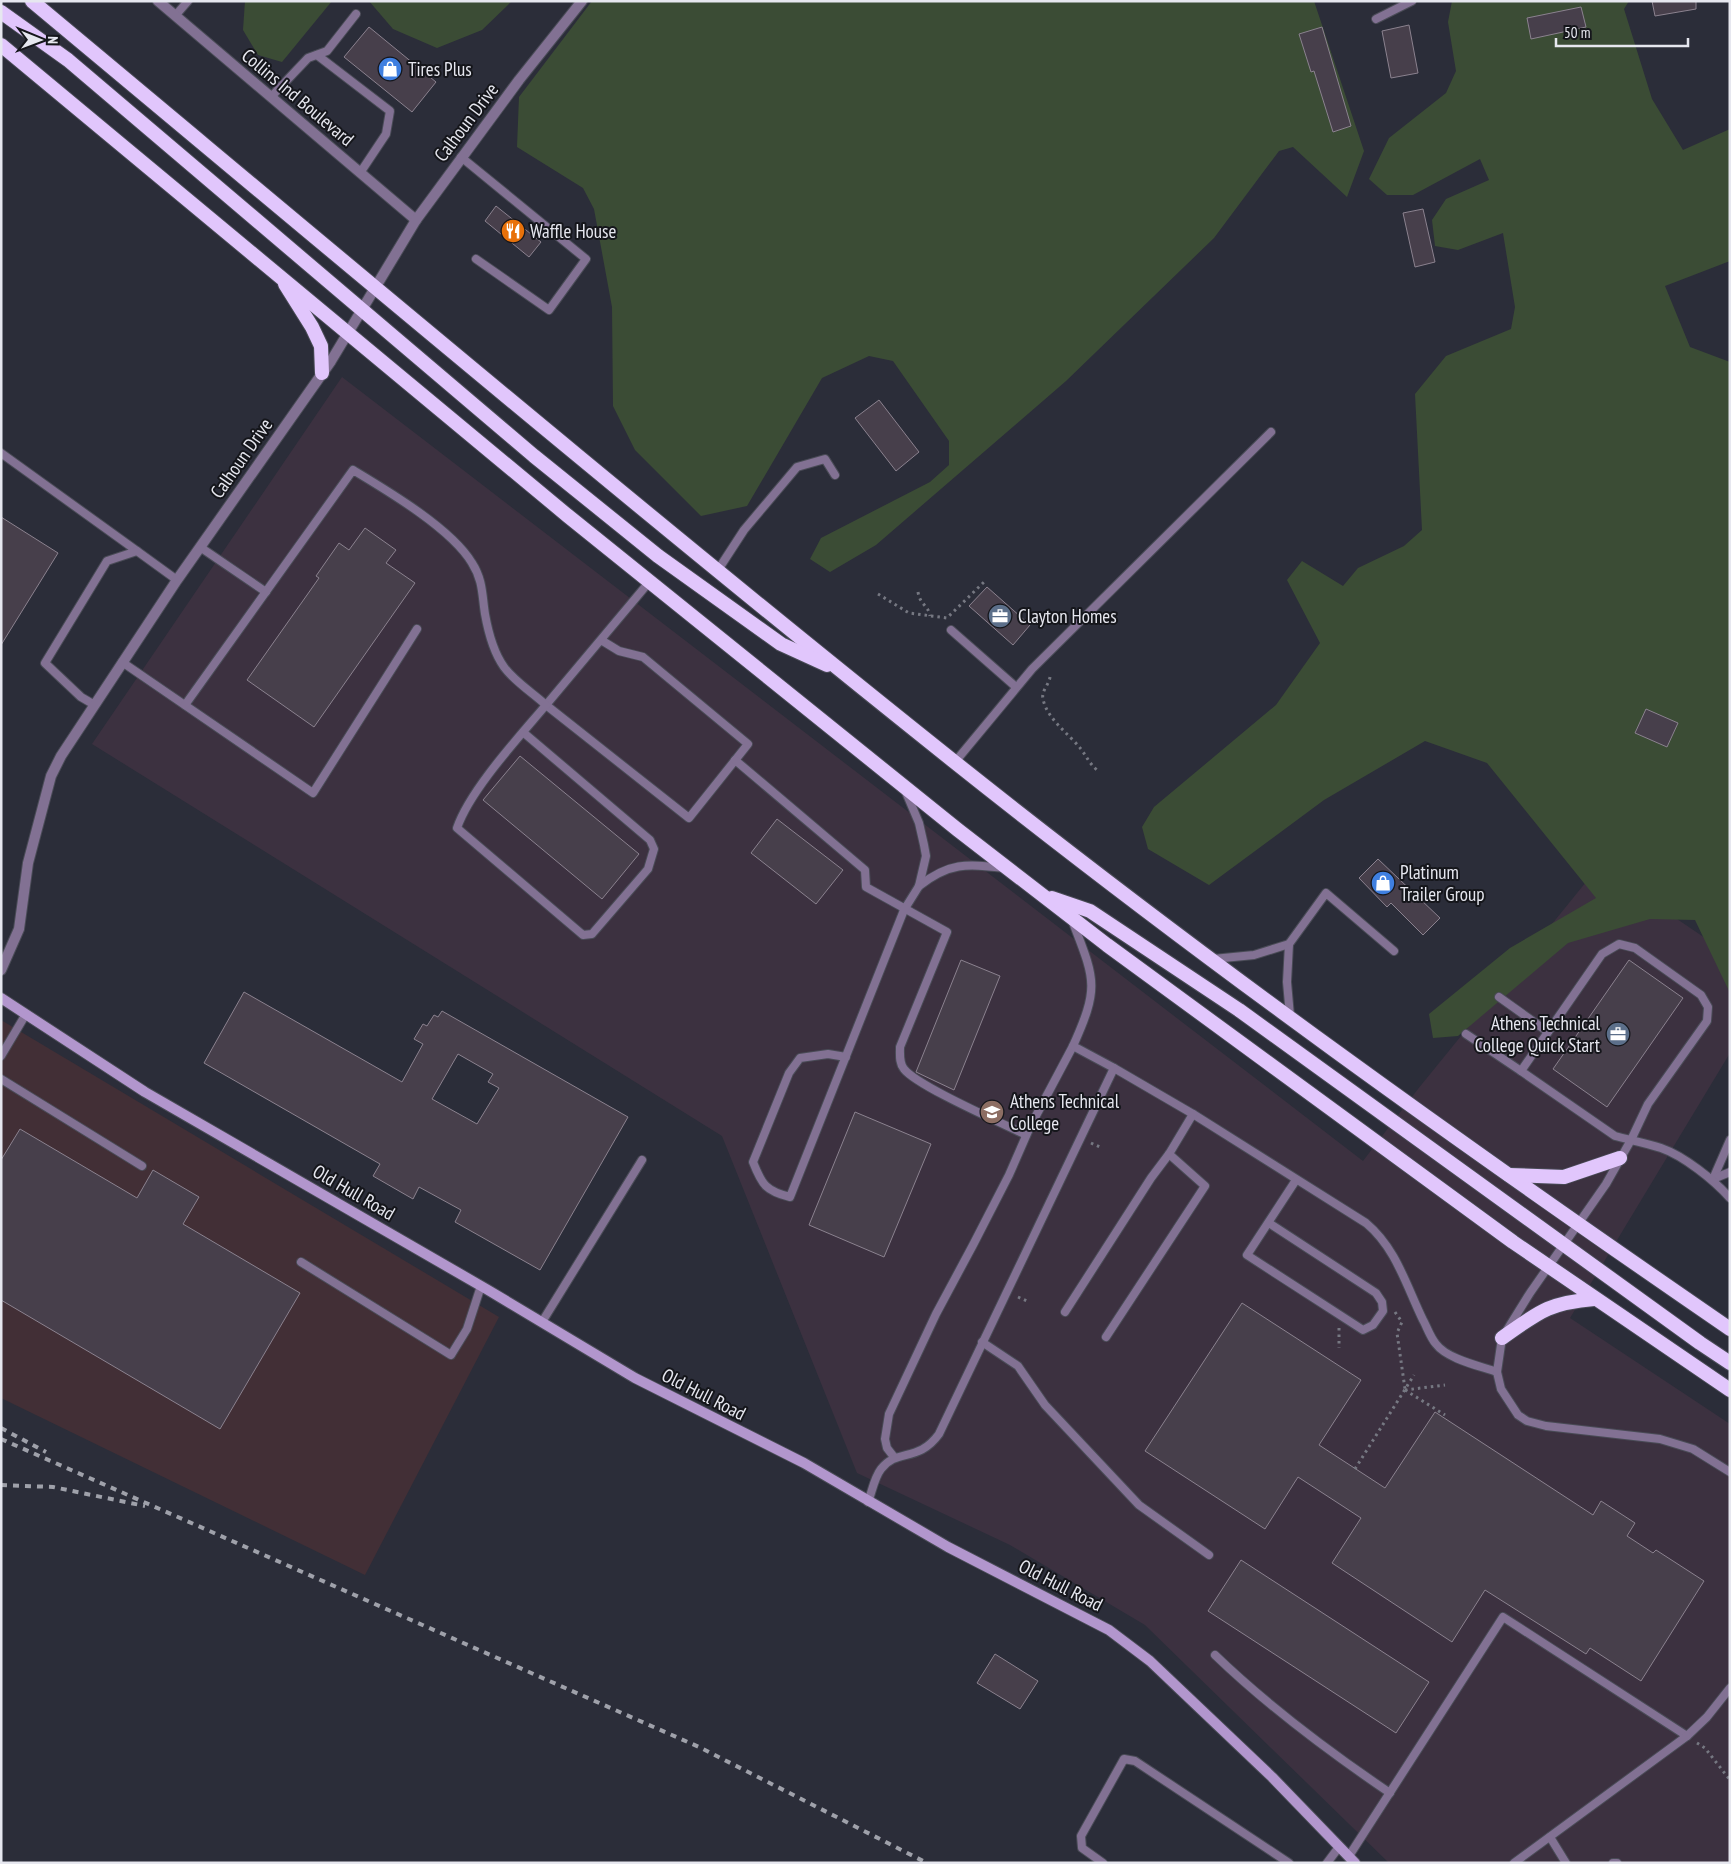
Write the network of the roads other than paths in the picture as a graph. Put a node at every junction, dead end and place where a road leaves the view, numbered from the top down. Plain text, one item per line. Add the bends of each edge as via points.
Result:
1 (32, 1) edge
2 (158, 1) edge
3 (188, 1) edge
4 (582, 1) edge
5 (1412, 1) edge
6 (1, 12) edge
7 (356, 14) dead end
8 (175, 16) junction
9 (1376, 19) dead end
10 (1, 45) edge
11 (317, 54) junction
12 (271, 97) junction
13 (461, 157) junction
14 (360, 173) junction
15 (416, 220) junction
16 (476, 258) dead end
17 (278, 273) junction
18 (376, 287) junction
19 (363, 310) junction
20 (348, 332) junction
21 (322, 374) junction
22 (1271, 432) dead end
23 (1, 453) edge
24 (835, 475) dead end
25 (200, 548) junction
26 (136, 551) junction
27 (718, 570) junction
28 (177, 580) junction
29 (650, 581) junction
30 (266, 592) junction
31 (417, 628) dead end
32 (951, 630) dead end
33 (601, 640) junction
34 (122, 662) junction
35 (845, 673) junction
36 (1016, 687) junction
37 (93, 704) junction
38 (185, 705) junction
39 (546, 705) junction
40 (524, 733) junction
41 (735, 760) junction
42 (954, 762) junction
43 (903, 786) junction
44 (1007, 868) junction
45 (919, 886) junction
46 (1042, 895) junction
47 (904, 910) junction
48 (1070, 917) junction
49 (1289, 944) junction
50 (1394, 951) dead end
51 (1211, 959) junction
52 (1, 970) edge
53 (1499, 997) dead end
54 (1, 998) edge
55 (26, 1014) junction
56 (1290, 1016) junction
57 (1548, 1032) junction
58 (1466, 1034) dead end
59 (1073, 1046) junction
60 (1, 1056) edge
61 (846, 1058) junction
62 (1114, 1068) junction
63 (1521, 1071) junction
64 (1, 1079) edge
65 (1193, 1114) junction
66 (1026, 1135) junction
67 (1631, 1140) junction
68 (1730, 1140) edge
69 (1170, 1154) junction
70 (1620, 1158) junction
71 (642, 1160) dead end
72 (142, 1166) dead end
73 (1730, 1172) edge
74 (1509, 1175) junction
75 (1713, 1179) junction
76 (1296, 1180) junction
77 (1730, 1198) edge
78 (1269, 1223) junction
79 (1578, 1225) junction
80 (1564, 1244) junction
81 (301, 1262) dead end
82 (1548, 1267) junction
83 (481, 1286) junction
84 (1594, 1299) junction
85 (1065, 1312) dead end
86 (542, 1322) junction
87 (1730, 1329) edge
88 (1106, 1337) dead end
89 (1502, 1338) junction
90 (982, 1342) junction
91 (1730, 1362) edge
92 (1497, 1372) junction
93 (1730, 1390) edge
94 (894, 1457) junction
95 (1730, 1472) edge
96 (868, 1502) junction
97 (1209, 1555) dead end
98 (1215, 1655) dead end
99 (1730, 1688) edge
100 (1687, 1736) junction
101 (1390, 1793) junction
102 (1550, 1837) junction
103 (1339, 1846) junction
104 (1352, 1860) edge
105 (1103, 1863) edge
106 (1289, 1863) edge
107 (1327, 1863) edge
108 (1514, 1863) edge
109 (1566, 1863) edge
110 (1613, 1863) edge
111 (1617, 1863) edge

1 - 18 highway
2 - 8 street, Collins Ind Boulevard
3 - 8 lane
4 - 13 street, Calhoun Drive
5 - 9 lane
6 - 19 highway via 68,60
7 - 11 lane via 327,51
8 - 12 street, Collins Ind Boulevard
10 - 17 highway
11 - 12 lane via 308,58
11 - 14 lane via 390,111 386,134
12 - 14 street, Collins Ind Boulevard
13 - 15 street, Calhoun Drive
13 - 16 lane via 586,259 549,310
14 - 15 street, Collins Ind Boulevard
15 - 18 street, Calhoun Drive
17 - 20 highway
17 - 21 highway via 321,346
18 - 19 street, Calhoun Drive
18 - 27 highway via 593,470
19 - 20 street, Calhoun Drive
19 - 35 highway via 534,456 658,556 781,644
20 - 21 street, Calhoun Drive
20 - 29 highway
21 - 25 street, Calhoun Drive
22 - 36 lane
23 - 26 lane
24 - 27 lane via 825,459 797,467 744,530
25 - 28 street, Calhoun Drive
25 - 30 lane
26 - 28 lane
26 - 37 lane via 106,561 45,663 81,698
27 - 35 highway
28 - 34 street, Calhoun Drive
29 - 33 lane
29 - 43 highway
30 - 38 lane
30 - 39 lane via 353,470 383,488 460,546 482,582 492,641 504,667
31 - 38 lane via 313,793
32 - 36 lane
33 - 39 lane
33 - 41 lane via 619,651 643,657 748,744
34 - 37 street, Calhoun Drive
34 - 38 lane
35 - 42 highway
36 - 42 lane
37 - 52 street, Calhoun Drive via 51,776 28,863 19,929
39 - 40 lane
39 - 41 lane via 690,818
40 - 40 lane via 463,811 457,828 583,935 592,934 648,868 654,849 650,840
41 - 47 lane via 865,870 866,887
42 - 51 highway
43 - 44 highway
43 - 45 lane via 919,823 926,856
44 - 45 lane via 956,866 934,874
44 - 46 highway
45 - 47 lane
46 - 48 highway
46 - 80 highway via 1090,911 1239,1010
47 - 61 lane
47 - 66 lane via 946,932 900,1047 899,1059 903,1068 927,1086
48 - 59 lane via 1092,975 1088,1012
48 - 82 highway
49 - 50 lane via 1326,893
49 - 51 lane via 1254,955
49 - 56 lane via 1287,982
51 - 56 highway
53 - 57 lane
54 - 55 main road, Old Hull Road
55 - 60 lane
55 - 83 main road, Old Hull Road via 145,1092
56 - 74 highway
57 - 63 lane
57 - 67 lane via 1602,954 1618,944 1635,948 1701,995 1708,1007 1707,1021 1648,1104
58 - 63 lane
59 - 62 lane
59 - 66 lane
61 - 61 lane via 790,1197 774,1193 760,1182 754,1162 789,1073 800,1058 828,1054
62 - 65 lane
62 - 90 lane
63 - 67 lane via 1615,1136
64 - 72 lane
65 - 69 lane
65 - 76 lane
66 - 94 lane via 1009,1176 936,1314 889,1414 885,1439
67 - 70 lane
67 - 75 lane via 1662,1148
68 - 75 lane
69 - 85 lane via 1151,1178
69 - 88 lane via 1205,1186
70 - 74 highway via 1564,1176
70 - 79 lane
71 - 86 lane
73 - 75 lane
74 - 79 highway
75 - 77 lane
76 - 78 lane
76 - 92 lane via 1366,1222 1381,1236 1395,1257 1436,1345 1457,1358
78 - 78 lane via 1371,1289 1380,1299 1383,1311 1373,1325 1363,1330 1248,1255
79 - 80 lane
79 - 87 highway
80 - 82 lane
80 - 91 highway
81 - 83 lane via 451,1355 467,1329
82 - 84 highway
82 - 89 lane
83 - 86 main road, Old Hull Road
84 - 89 highway via 1561,1302 1544,1309
84 - 93 highway
86 - 96 main road, Old Hull Road via 634,1378 804,1463
89 - 92 lane
90 - 94 lane via 931,1445 910,1455
90 - 97 lane via 1018,1366 1045,1405 1139,1505
92 - 95 lane via 1501,1390 1510,1406 1527,1421 1660,1439 1693,1449
94 - 96 lane via 880,1470
96 - 103 main road, Old Hull Road via 1110,1630 1150,1661
98 - 101 lane via 1248,1687 1305,1732
99 - 100 lane
100 - 101 lane via 1504,1617
100 - 102 lane
101 - 104 lane
102 - 108 lane
102 - 109 lane
103 - 104 main road, Old Hull Road
103 - 107 lane
105 - 106 lane via 1082,1848 1080,1836 1124,1759 1135,1761
110 - 111 lane

